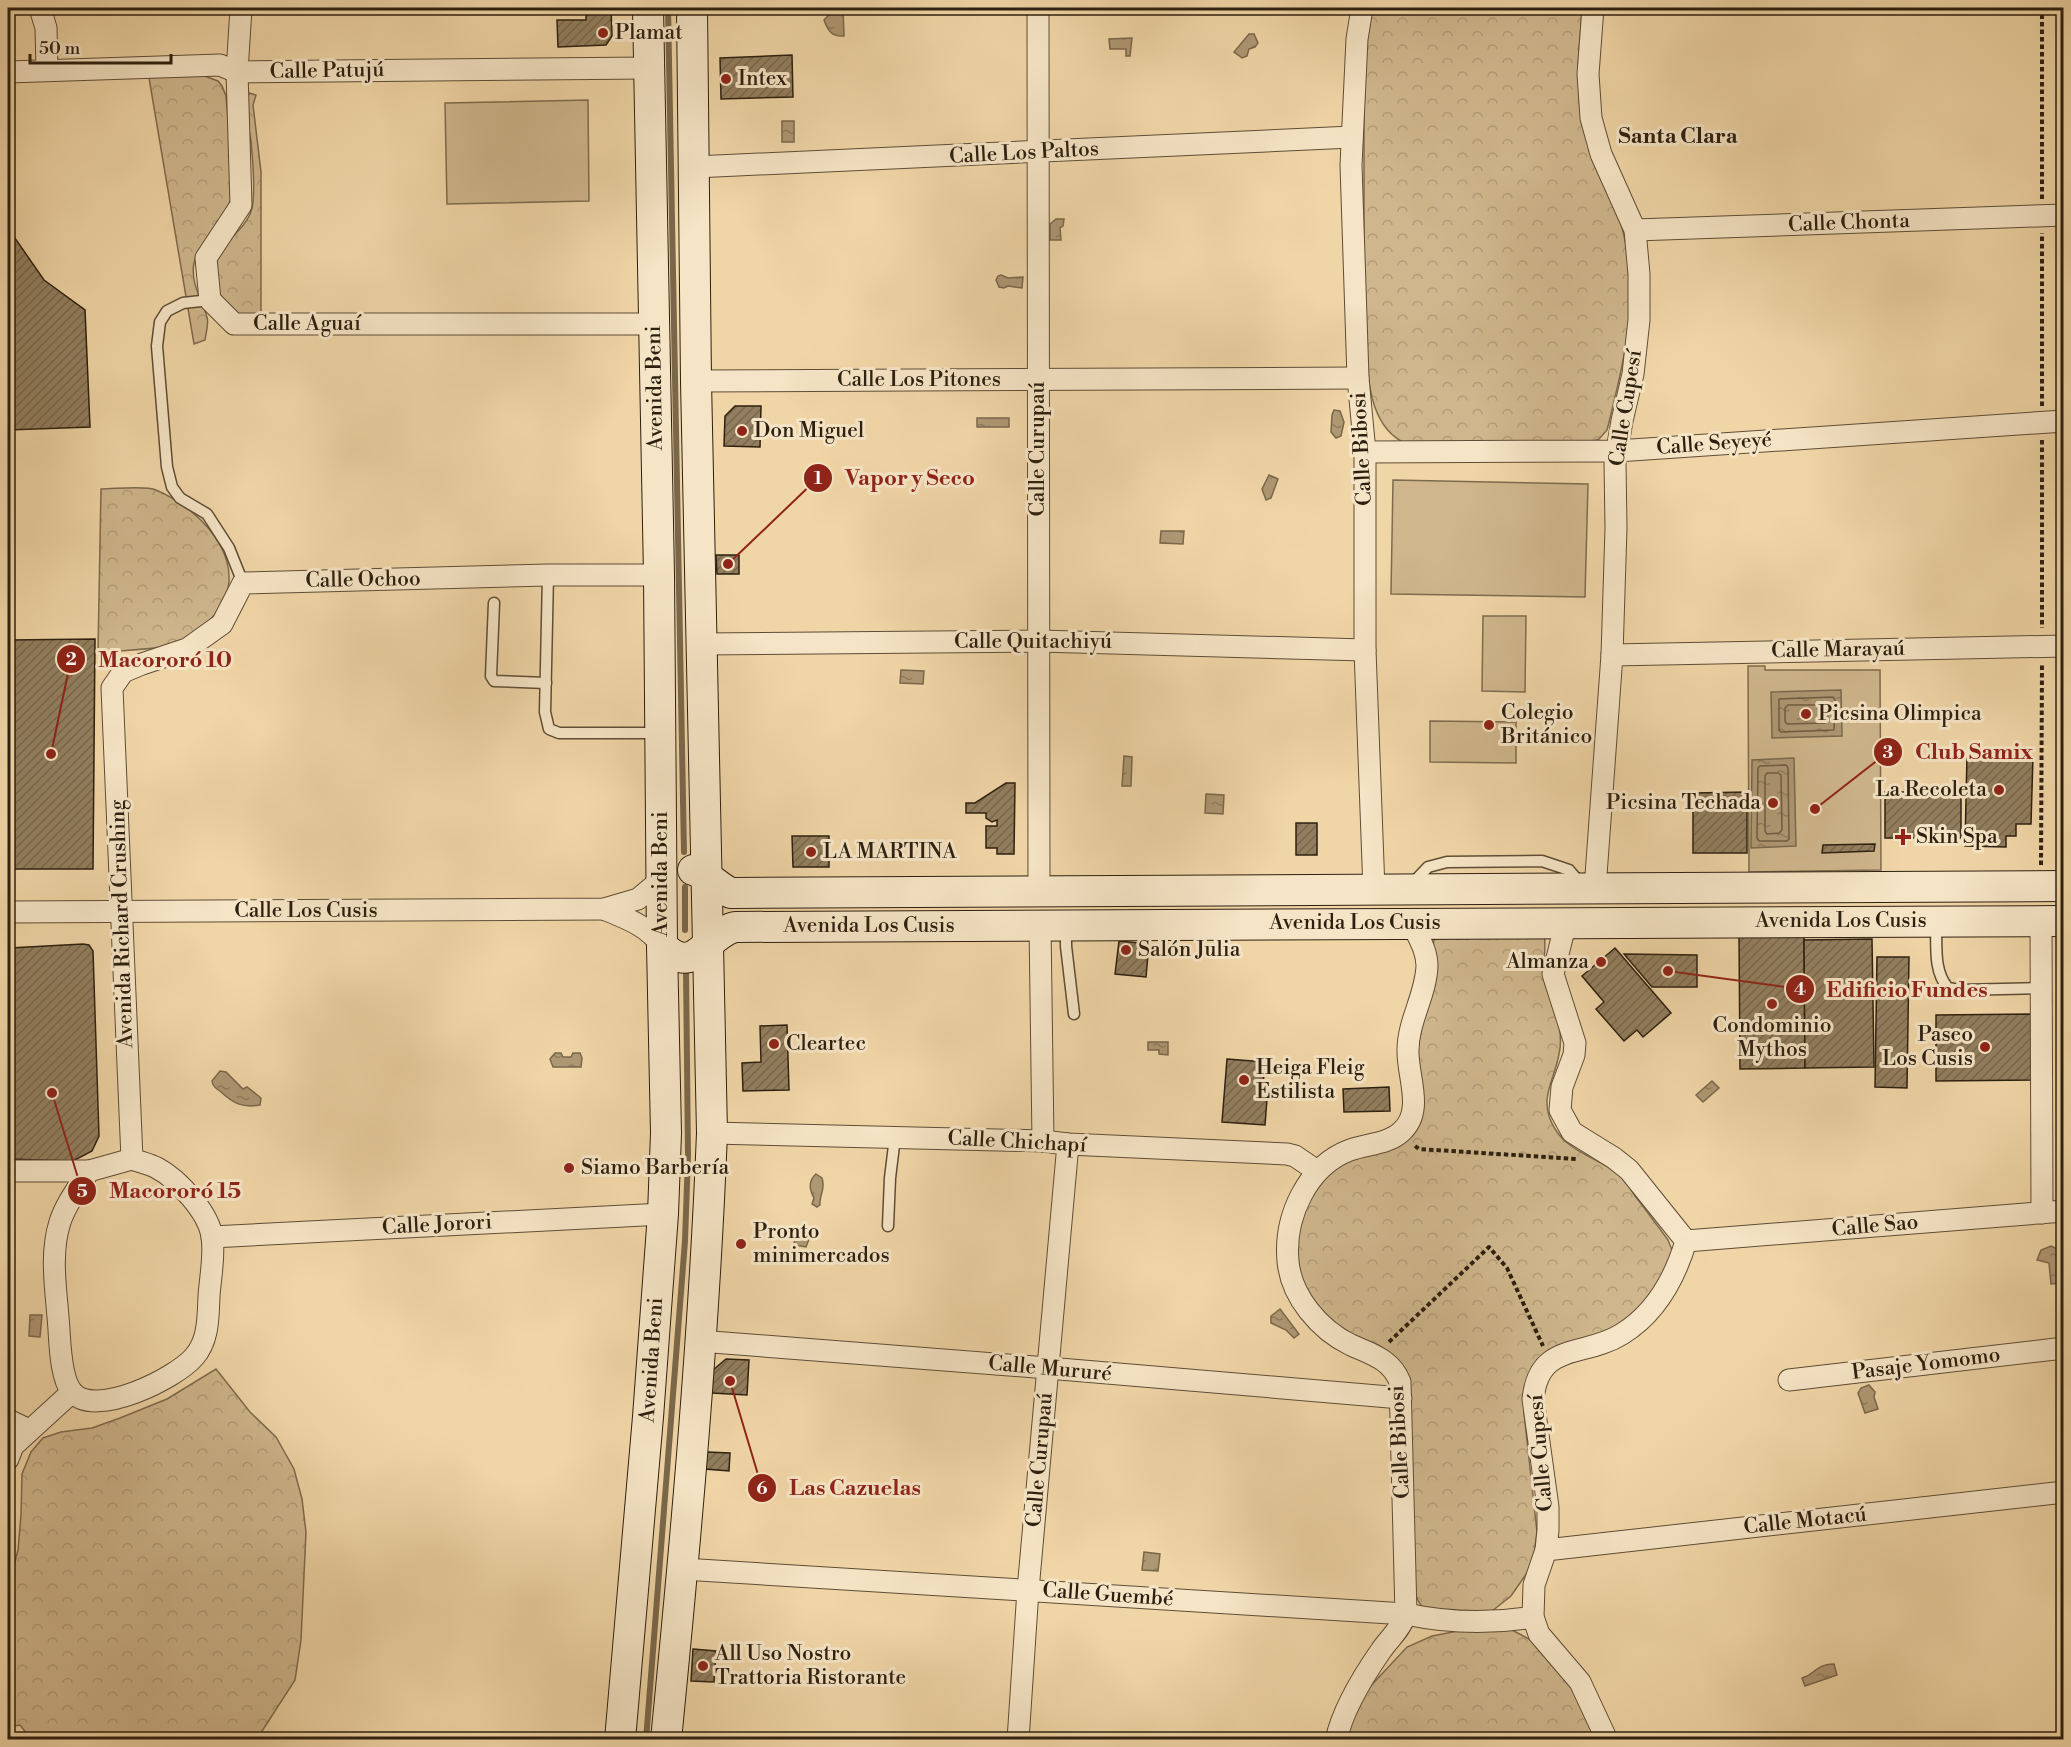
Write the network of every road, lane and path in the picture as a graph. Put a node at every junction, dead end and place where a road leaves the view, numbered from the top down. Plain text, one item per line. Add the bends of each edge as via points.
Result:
1 (40, 8) edge
2 (241, 8) edge
3 (648, 8) edge
4 (692, 8) edge
5 (1038, 8) edge
6 (1362, 8) edge
7 (1593, 8) edge
8 (2042, 8) edge
9 (648, 68) junction
10 (47, 70) junction
11 (8, 72) edge
12 (237, 72) junction
13 (1352, 137) junction
14 (1038, 153) junction
15 (695, 167) junction
16 (2064, 215) edge
17 (2042, 216) junction
18 (1635, 230) junction
19 (210, 300) junction
20 (653, 324) junction
21 (1358, 378) junction
22 (1038, 379) junction
23 (696, 381) junction
24 (2064, 421) edge
25 (2042, 422) junction
26 (1617, 451) junction
27 (1365, 452) junction
28 (548, 575) junction
29 (659, 575) junction
30 (243, 583) junction
31 (495, 603) dead end
32 (1039, 641) junction
33 (701, 644) junction
34 (2042, 646) junction
35 (2064, 646) edge
36 (1365, 650) junction
37 (1612, 655) junction
38 (546, 683) junction
39 (660, 733) junction
40 (705, 876) junction
41 (662, 879) junction
42 (2052, 886) edge
43 (1805, 888) junction
44 (1590, 889) junction
45 (1374, 890) junction
46 (1039, 891) junction
47 (1109, 891) junction
48 (752, 893) junction
49 (604, 909) junction
50 (8, 912) edge
51 (121, 912) junction
52 (1805, 920) junction
53 (1936, 921) junction
54 (2052, 921) edge
55 (1566, 922) junction
56 (1412, 923) junction
57 (1053, 925) junction
58 (1109, 925) junction
59 (754, 927) junction
60 (662, 946) junction
61 (706, 946) junction
62 (2042, 988) junction
63 (1074, 1014) dead end
64 (711, 1133) junction
65 (1400, 1134) junction
66 (895, 1137) junction
67 (1042, 1141) junction
68 (1068, 1144) junction
69 (132, 1159) junction
70 (1579, 1159) dead end
71 (8, 1171) edge
72 (89, 1171) junction
73 (1317, 1171) junction
74 (2064, 1211) edge
75 (2042, 1213) junction
76 (663, 1214) junction
77 (888, 1226) dead end
78 (212, 1237) junction
79 (1686, 1241) junction
80 (699, 1341) junction
81 (2064, 1348) edge
82 (1376, 1355) junction
83 (1550, 1361) junction
84 (1048, 1368) junction
85 (1789, 1380) dead end
86 (72, 1392) junction
87 (1401, 1398) junction
88 (8, 1420) edge
89 (29, 1430) junction
90 (8, 1459) edge
91 (2064, 1492) edge
92 (1546, 1550) junction
93 (682, 1569) junction
94 (1028, 1590) junction
95 (1406, 1614) junction
96 (1533, 1617) junction
97 (620, 1740) edge
98 (666, 1740) edge
99 (1018, 1740) edge
100 (1336, 1740) edge
101 (1607, 1740) edge

1 - 10 street via 46,28
2 - 12 street
3 - 9 street, Avenida Beni
4 - 15 street, Avenida Beni
5 - 14 street, Calle Curupaú
6 - 13 street, Calle Bibosi
7 - 18 street, Calle Cupesí via 1588,74 1591,118 1601,154
8 - 17 path
9 - 12 street, Calle Patujú
9 - 20 street, Avenida Beni
10 - 11 street, Calle Patujú
10 - 12 street, Calle Patujú via 220,65
12 - 19 street via 241,205 206,258
13 - 14 street, Calle Los Paltos
13 - 21 street, Calle Bibosi
14 - 15 street, Calle Los Paltos
14 - 22 street, Calle Curupaú
15 - 23 street, Avenida Beni
16 - 17 street, Calle Chonta
17 - 18 street, Calle Chonta
17 - 25 path
18 - 26 street, Calle Cupesí via 1639,320 1633,374
19 - 20 street, Calle Aguaí via 234,324
19 - 30 lane via 183,303 167,310 160,322 158,346 167,467 172,487 180,498 207,514 229,548
20 - 29 street, Avenida Beni
21 - 22 street, Calle Los Pitones
21 - 27 street, Calle Bibosi
22 - 23 street, Calle Los Pitones
22 - 32 street, Calle Curupaú
23 - 33 street, Avenida Beni
24 - 25 street, Calle Seyeyé
25 - 26 street, Calle Seyeyé
25 - 34 path
26 - 27 street, Calle Seyeyé
26 - 37 street, Calle Cupesí
27 - 36 street, Calle Bibosi
28 - 29 street, Calle Ochoo
28 - 30 street, Calle Ochoo
28 - 38 lane
29 - 39 street, Avenida Beni
30 - 51 street, Avenida Richard Crushing via 222,624 187,650 123,672 112,688
31 - 38 lane via 491,676 494,681
32 - 33 street, Calle Quitachiyú
32 - 36 street, Calle Quitachiyú
32 - 46 street, Calle Curupaú
33 - 40 street, Avenida Beni
34 - 35 street, Calle Marayaú
34 - 37 street, Calle Marayaú
34 - 42 path
36 - 45 street, Calle Bibosi
37 - 44 street, Calle Cupesí
38 - 39 lane via 547,724 553,731
39 - 41 street, Avenida Beni
40 - 41 street, Avenida Los Cusis via 682,869
40 - 48 street, Avenida Los Cusis via 731,893
40 - 61 street, Avenida Beni
41 - 49 street, Calle Los Cusis via 638,899
41 - 60 street, Avenida Beni
42 - 43 street, Avenida Los Cusis
43 - 44 street, Avenida Los Cusis
43 - 52 street
44 - 45 street, Avenida Los Cusis
45 - 47 street, Avenida Los Cusis
46 - 47 street, Avenida Los Cusis
46 - 48 street, Avenida Los Cusis
47 - 58 street
48 - 59 street
49 - 51 street, Calle Los Cusis
49 - 60 street, Calle Los Cusis via 638,923
50 - 51 street, Calle Los Cusis
51 - 69 street, Avenida Richard Crushing
52 - 53 street, Avenida Los Cusis
52 - 55 street, Avenida Los Cusis
53 - 54 street, Avenida Los Cusis
53 - 62 lane via 1938,972 1948,988
54 - 62 street
55 - 56 street, Avenida Los Cusis
55 - 79 street via 1553,974 1575,1043 1562,1087 1560,1110 1572,1132 1629,1170
56 - 58 street, Avenida Los Cusis
56 - 65 street via 1427,964 1407,1048 1413,1105
57 - 58 street, Avenida Los Cusis
57 - 59 street, Avenida Los Cusis
57 - 63 lane via 1066,946
57 - 67 street
59 - 61 street, Avenida Los Cusis via 724,930
60 - 61 street, Avenida Los Cusis via 674,957 685,958
60 - 76 street, Avenida Beni via 666,1133
61 - 64 street, Avenida Beni
62 - 75 street
64 - 66 street, Calle Chichapí
64 - 80 street, Avenida Beni
65 - 70 path via 1419,1149
65 - 73 street, Calle Bibosi via 1344,1153
66 - 67 street, Calle Chichapí
66 - 77 lane
67 - 68 street, Calle Chichapí
68 - 73 street, Calle Chichapí via 1287,1154
68 - 84 street, Calle Curupaú
69 - 72 street
69 - 78 street via 157,1167 181,1186 206,1220
71 - 72 street
72 - 86 street via 60,1222 54,1252 61,1365
73 - 82 street, Calle Bibosi via 1293,1214 1288,1244 1291,1276 1319,1323 1339,1338
74 - 75 street, Calle Sao
75 - 79 street, Calle Sao
76 - 78 street, Calle Jorori
76 - 97 street, Avenida Beni
78 - 86 street via 207,1326 203,1344 194,1358 150,1388 127,1395 85,1400
79 - 83 street via 1670,1283 1641,1320 1621,1335 1596,1346 1559,1354
80 - 84 street, Calle Mururé
80 - 93 street, Avenida Beni
81 - 85 street, Pasaje Yomomo
82 - 83 path via 1488,1247 1507,1268
82 - 87 street, Calle Bibosi via 1396,1373
83 - 92 street, Calle Cupesí via 1537,1377 1533,1399 1548,1507
84 - 87 street, Calle Mururé
84 - 94 street, Calle Curupaú
86 - 89 street
87 - 95 street, Calle Bibosi
88 - 89 street
89 - 90 street via 13,1446
91 - 92 street, Calle Motacú
92 - 96 street, Calle Cupesí via 1534,1586
93 - 94 street, Calle Guembé
93 - 98 street, Avenida Beni
94 - 95 street, Calle Guembé
94 - 99 street, Calle Curupaú
95 - 96 street, Calle Guembé via 1458,1621 1503,1622
95 - 100 street via 1401,1628 1379,1653 1355,1694
96 - 101 street, Calle Cupesí via 1539,1634 1580,1682

